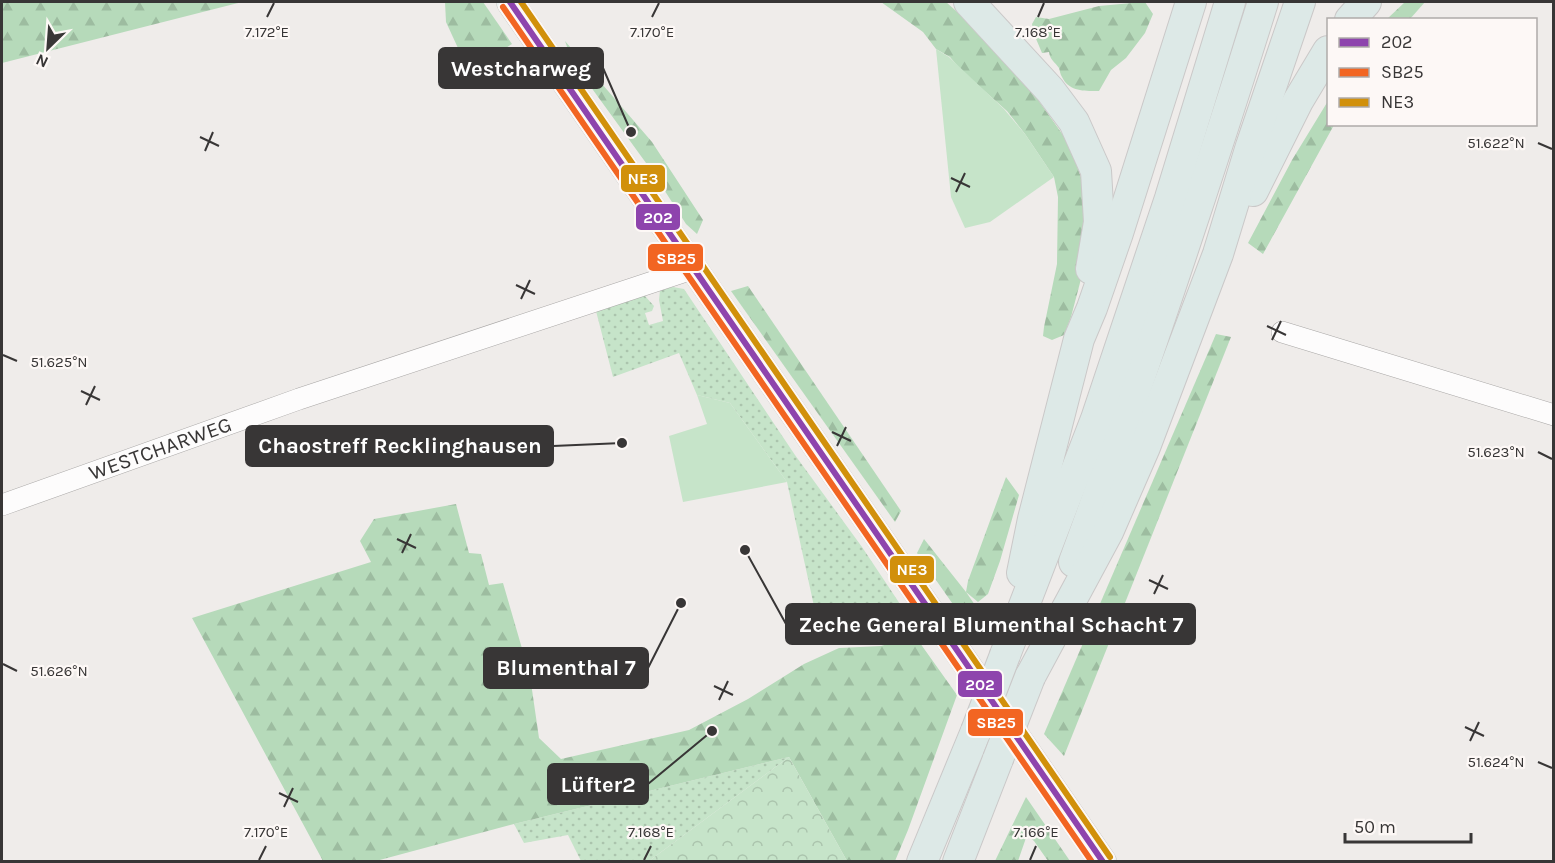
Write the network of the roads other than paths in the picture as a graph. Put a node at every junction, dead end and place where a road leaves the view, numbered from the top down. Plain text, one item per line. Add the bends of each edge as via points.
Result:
1 (510, 2) edge
2 (969, 2) edge
3 (1191, 2) edge
4 (1230, 2) edge
5 (1263, 2) edge
6 (1300, 2) edge
7 (1366, 2) edge
8 (1352, 18) edge
9 (1327, 54) edge
10 (1218, 254) junction
11 (695, 268) junction
12 (1282, 332) dead end
13 (1079, 339) junction
14 (1554, 415) edge
15 (2, 504) edge
16 (1005, 655) junction
17 (1030, 677) junction
18 (922, 861) edge
19 (958, 861) edge
20 (1103, 861) edge

1 - 11 main road
2 - 13 highway via 1050,90 1074,122 1096,171 1099,222 1078,315
3 - 13 highway via 1118,233
4 - 16 highway via 1096,419
5 - 17 highway via 1131,407
6 - 10 highway
7 - 8 highway
9 - 10 highway via 1298,101
10 - 17 highway via 1113,522
11 - 15 street, WESTCHARWEG via 299,399
11 - 20 main road
12 - 14 street
13 - 16 highway via 1033,519
16 - 18 highway, bridge
17 - 19 highway, bridge

